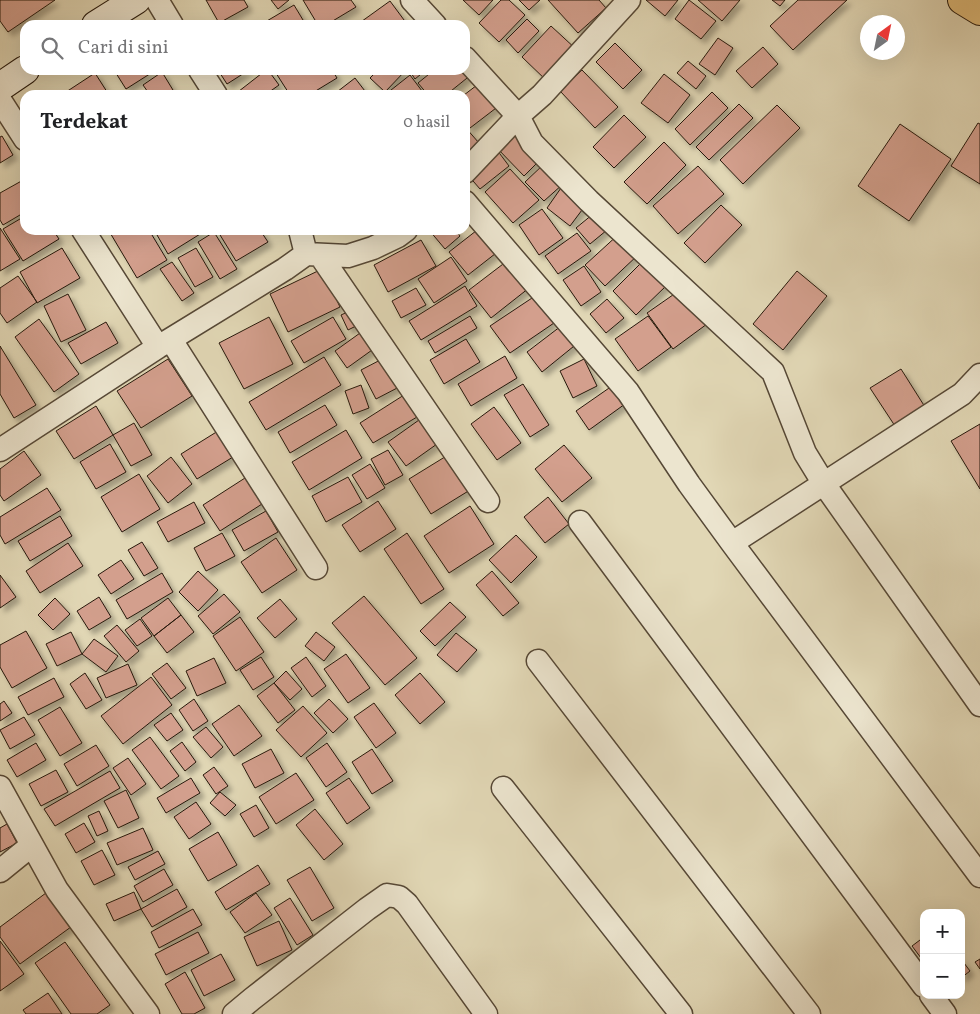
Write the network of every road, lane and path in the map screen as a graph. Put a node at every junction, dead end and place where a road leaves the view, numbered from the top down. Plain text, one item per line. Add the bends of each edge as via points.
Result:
1 (136, 0) edge
2 (157, 0) edge
3 (412, 0) edge
4 (629, 0) edge
5 (962, 0) edge
6 (980, 11) edge
7 (104, 20) edge
8 (169, 20) edge
9 (430, 20) edge
10 (470, 63) edge
11 (20, 73) edge
12 (203, 75) edge
13 (0, 87) edge
14 (213, 90) edge
15 (0, 100) edge
16 (518, 116) junction
17 (20, 131) edge
18 (470, 167) edge
19 (470, 208) edge
20 (87, 235) edge
21 (303, 235) edge
22 (399, 235) edge
23 (313, 255) junction
24 (165, 344) junction
25 (980, 375) edge
26 (4, 439) edge
27 (824, 484) junction
28 (488, 501) dead end
29 (580, 522) dead end
30 (732, 543) junction
31 (316, 568) dead end
32 (538, 661) dead end
33 (980, 705) edge
34 (0, 787) edge
35 (503, 788) dead end
36 (32, 845) junction
37 (0, 870) edge
38 (980, 876) edge
39 (920, 981) edge
40 (934, 999) edge
41 (232, 1013) edge
42 (148, 1014) edge
43 (486, 1014) edge
44 (682, 1014) edge
45 (809, 1014) edge
46 (945, 1014) edge

1 - 7 street
2 - 8 street
3 - 9 street
4 - 16 street via 542,95
5 - 6 highway
10 - 16 street
11 - 13 street
12 - 14 street
15 - 17 street
16 - 18 street
16 - 27 street via 532,143 589,201 773,372 805,453
19 - 30 street via 628,392
20 - 24 street
21 - 23 street
22 - 23 street via 348,256
23 - 24 street
23 - 28 street
24 - 26 street
24 - 31 street
25 - 27 street via 962,394
27 - 30 street
27 - 33 street
29 - 39 street
30 - 38 street
32 - 45 street
34 - 36 street
35 - 44 street
36 - 37 street
36 - 42 street via 57,890
40 - 46 street
41 - 43 street via 387,895 400,897 407,904

